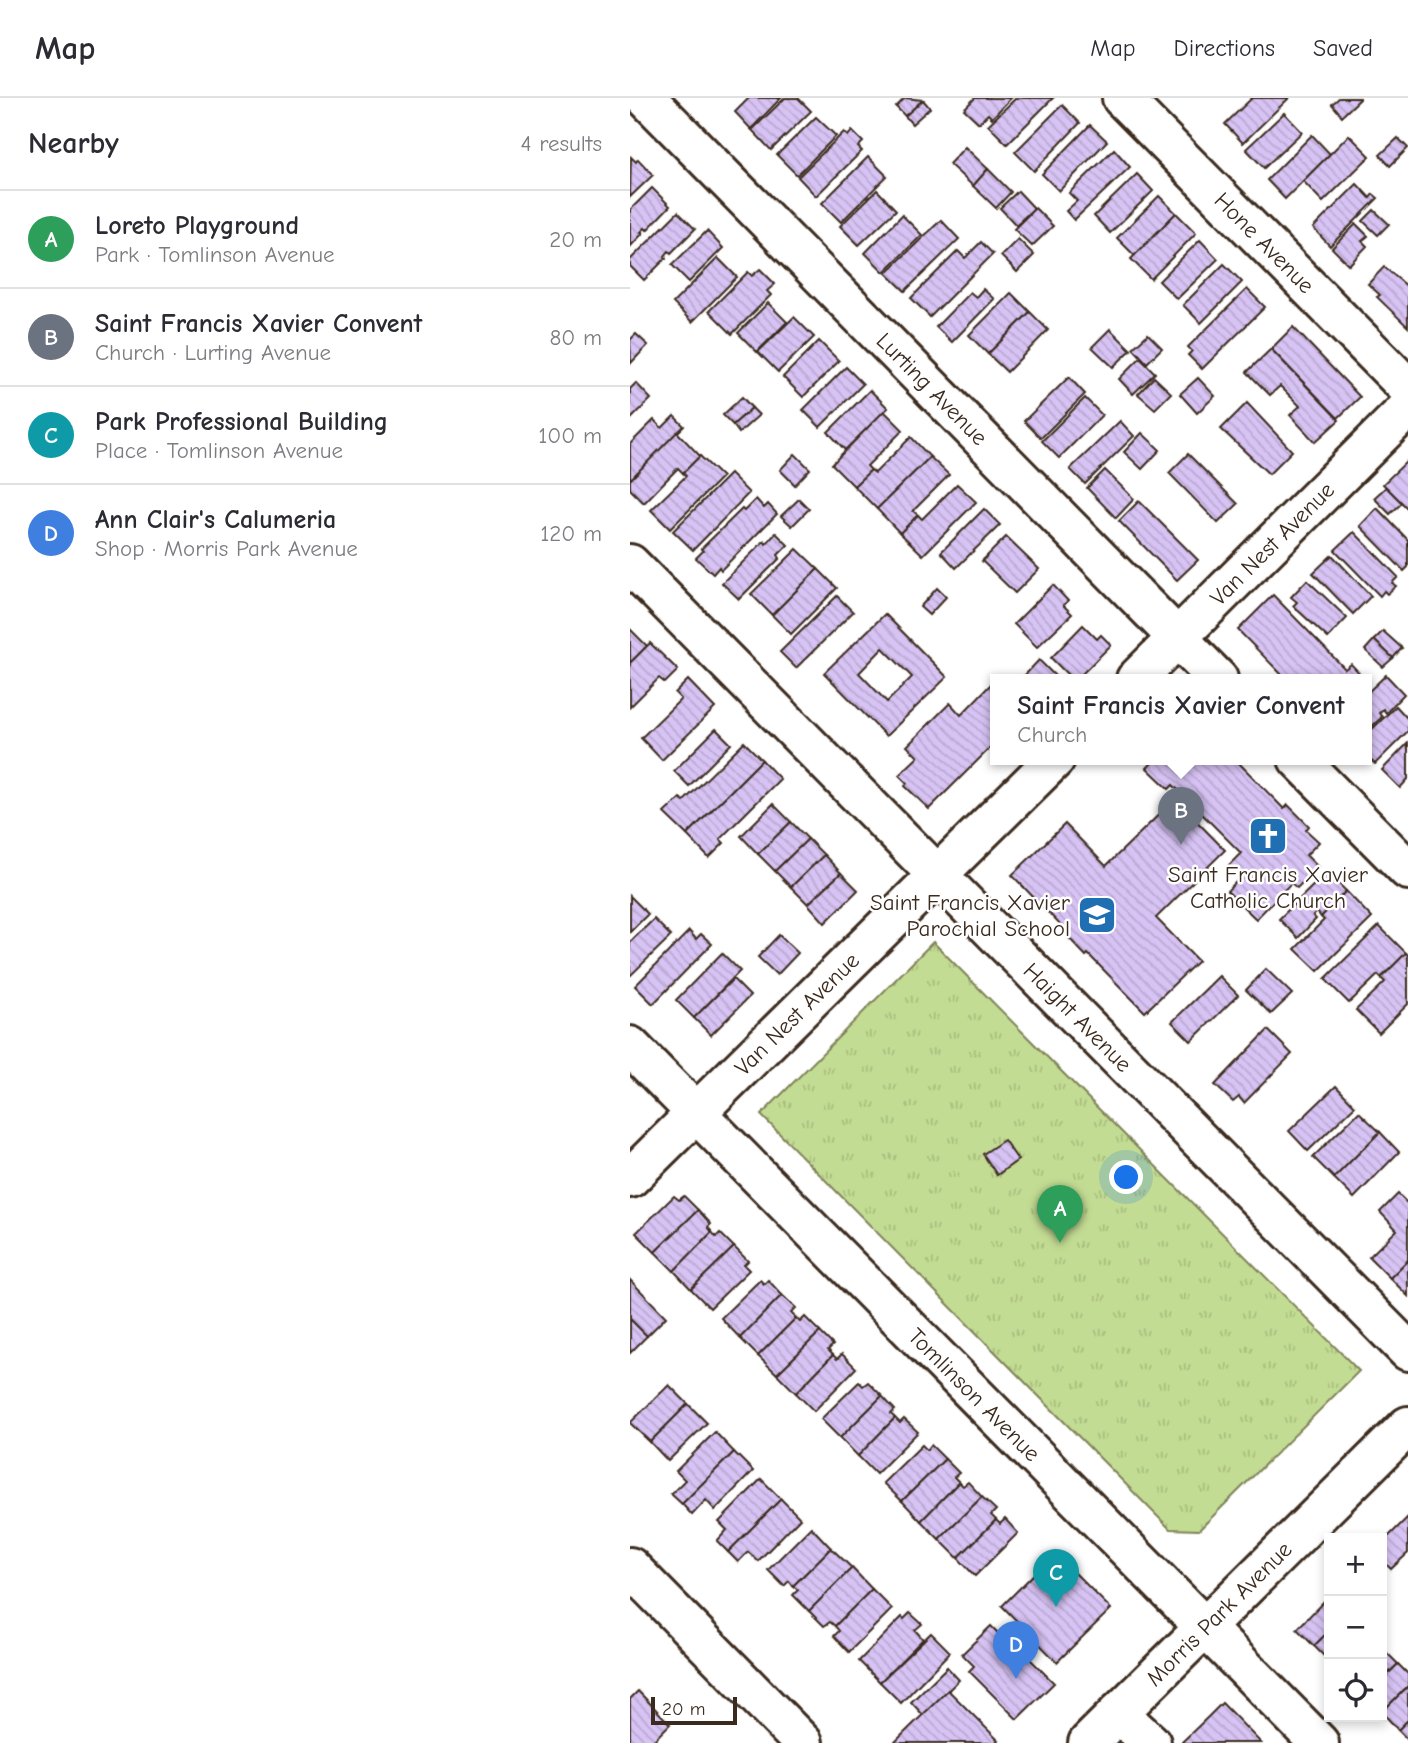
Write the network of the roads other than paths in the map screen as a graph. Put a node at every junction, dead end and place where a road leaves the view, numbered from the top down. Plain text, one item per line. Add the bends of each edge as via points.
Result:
1 (646, 98) edge
2 (1122, 98) edge
3 (1408, 388) edge
4 (1408, 408) edge
5 (630, 564) edge
6 (1178, 638) junction
7 (1141, 674) edge
8 (1213, 674) edge
9 (1049, 765) edge
10 (1304, 765) edge
11 (1408, 870) edge
12 (938, 875) junction
13 (630, 1046) edge
14 (696, 1113) junction
15 (630, 1178) edge
16 (1408, 1351) edge
17 (1408, 1426) edge
18 (630, 1567) edge
19 (1204, 1628) junction
20 (1118, 1713) junction
21 (803, 1743) edge
22 (1088, 1743) edge
23 (1151, 1743) edge
24 (1319, 1743) edge

1 - 6 street, Lurting Avenue
2 - 3 street, Hone Avenue
4 - 6 street, Van Nest Avenue
5 - 12 street, Haight Avenue
6 - 7 street, Van Nest Avenue
6 - 8 street, Lurting Avenue
9 - 12 street, Van Nest Avenue
10 - 11 street
12 - 14 street, Van Nest Avenue
12 - 16 street, Haight Avenue
13 - 14 street, Tomlinson Avenue
14 - 15 street, Van Nest Avenue
14 - 19 street, Tomlinson Avenue
17 - 19 street, Morris Park Avenue
18 - 21 street
19 - 20 street, Morris Park Avenue
19 - 24 street, Tomlinson Avenue
20 - 22 street, Morris Park Avenue
20 - 23 street

